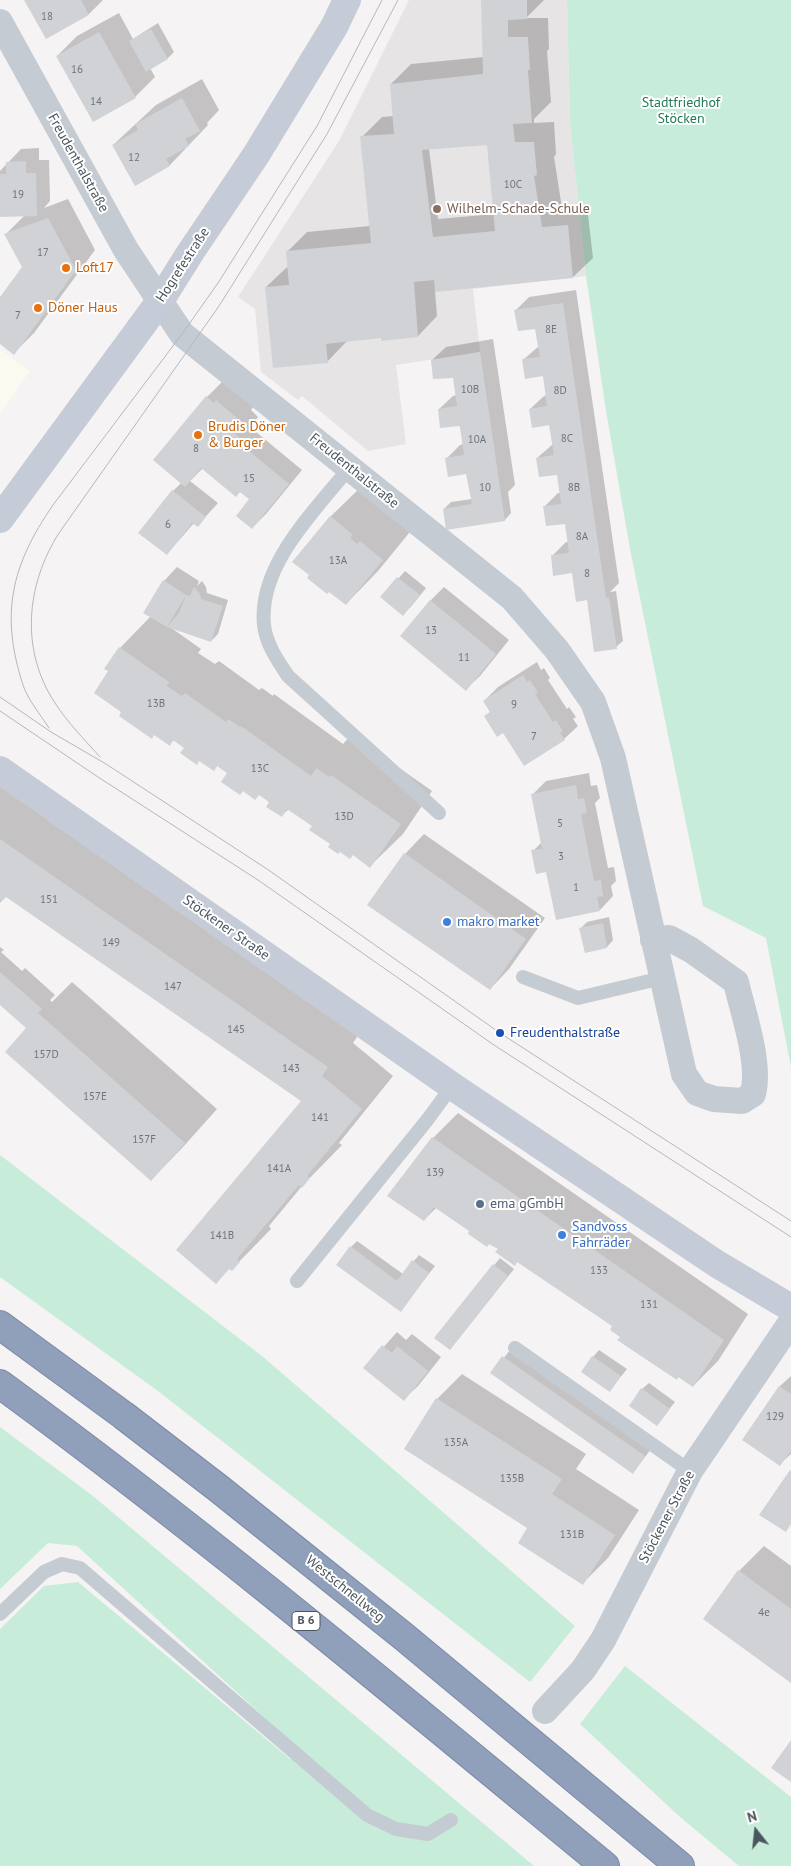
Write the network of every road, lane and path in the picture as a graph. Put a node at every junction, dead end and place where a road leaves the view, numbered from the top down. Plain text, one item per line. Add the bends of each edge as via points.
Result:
1 (347, 0) edge
2 (0, 22) edge
3 (160, 301) junction
4 (349, 468) junction
5 (0, 518) edge
6 (0, 770) edge
7 (439, 813) dead end
8 (653, 940) junction
9 (523, 977) dead end
10 (662, 978) junction
11 (452, 1086) junction
12 (296, 1281) dead end
13 (791, 1308) edge
14 (791, 1322) edge
15 (0, 1325) edge
16 (515, 1348) dead end
17 (0, 1384) edge
18 (690, 1471) junction
19 (0, 1614) edge
20 (545, 1711) dead end
21 (451, 1820) dead end
22 (605, 1866) edge
23 (680, 1866) edge

1 - 3 street, Hogrefestraße via 256,155
2 - 3 street, Freudenthalstraße via 126,250
3 - 4 street, Freudenthalstraße via 182,334
3 - 5 street, Hogrefestraße
4 - 7 lane via 277,563 266,597 264,625 272,651 288,676
4 - 8 street, Freudenthalstraße via 512,598 558,650 593,702 613,758
6 - 11 street, Stöckener Straße
8 - 10 street, Freudenthalstraße
8 - 10 street, Freudenthalstraße via 669,938 692,950 736,982 755,1063 753,1094 742,1101 714,1099 697,1093 684,1074
9 - 10 lane via 578,998
11 - 12 lane
11 - 13 street, Stöckener Straße via 718,1264
14 - 18 street, Stöckener Straße
15 - 23 highway, Westschnellweg via 226,1494
16 - 18 lane
17 - 22 highway, B 6 via 93,1452 346,1653
18 - 20 street, Stöckener Straße via 603,1640 583,1670
19 - 21 lane via 44,1572 62,1564 80,1568 367,1815 396,1829 428,1834

